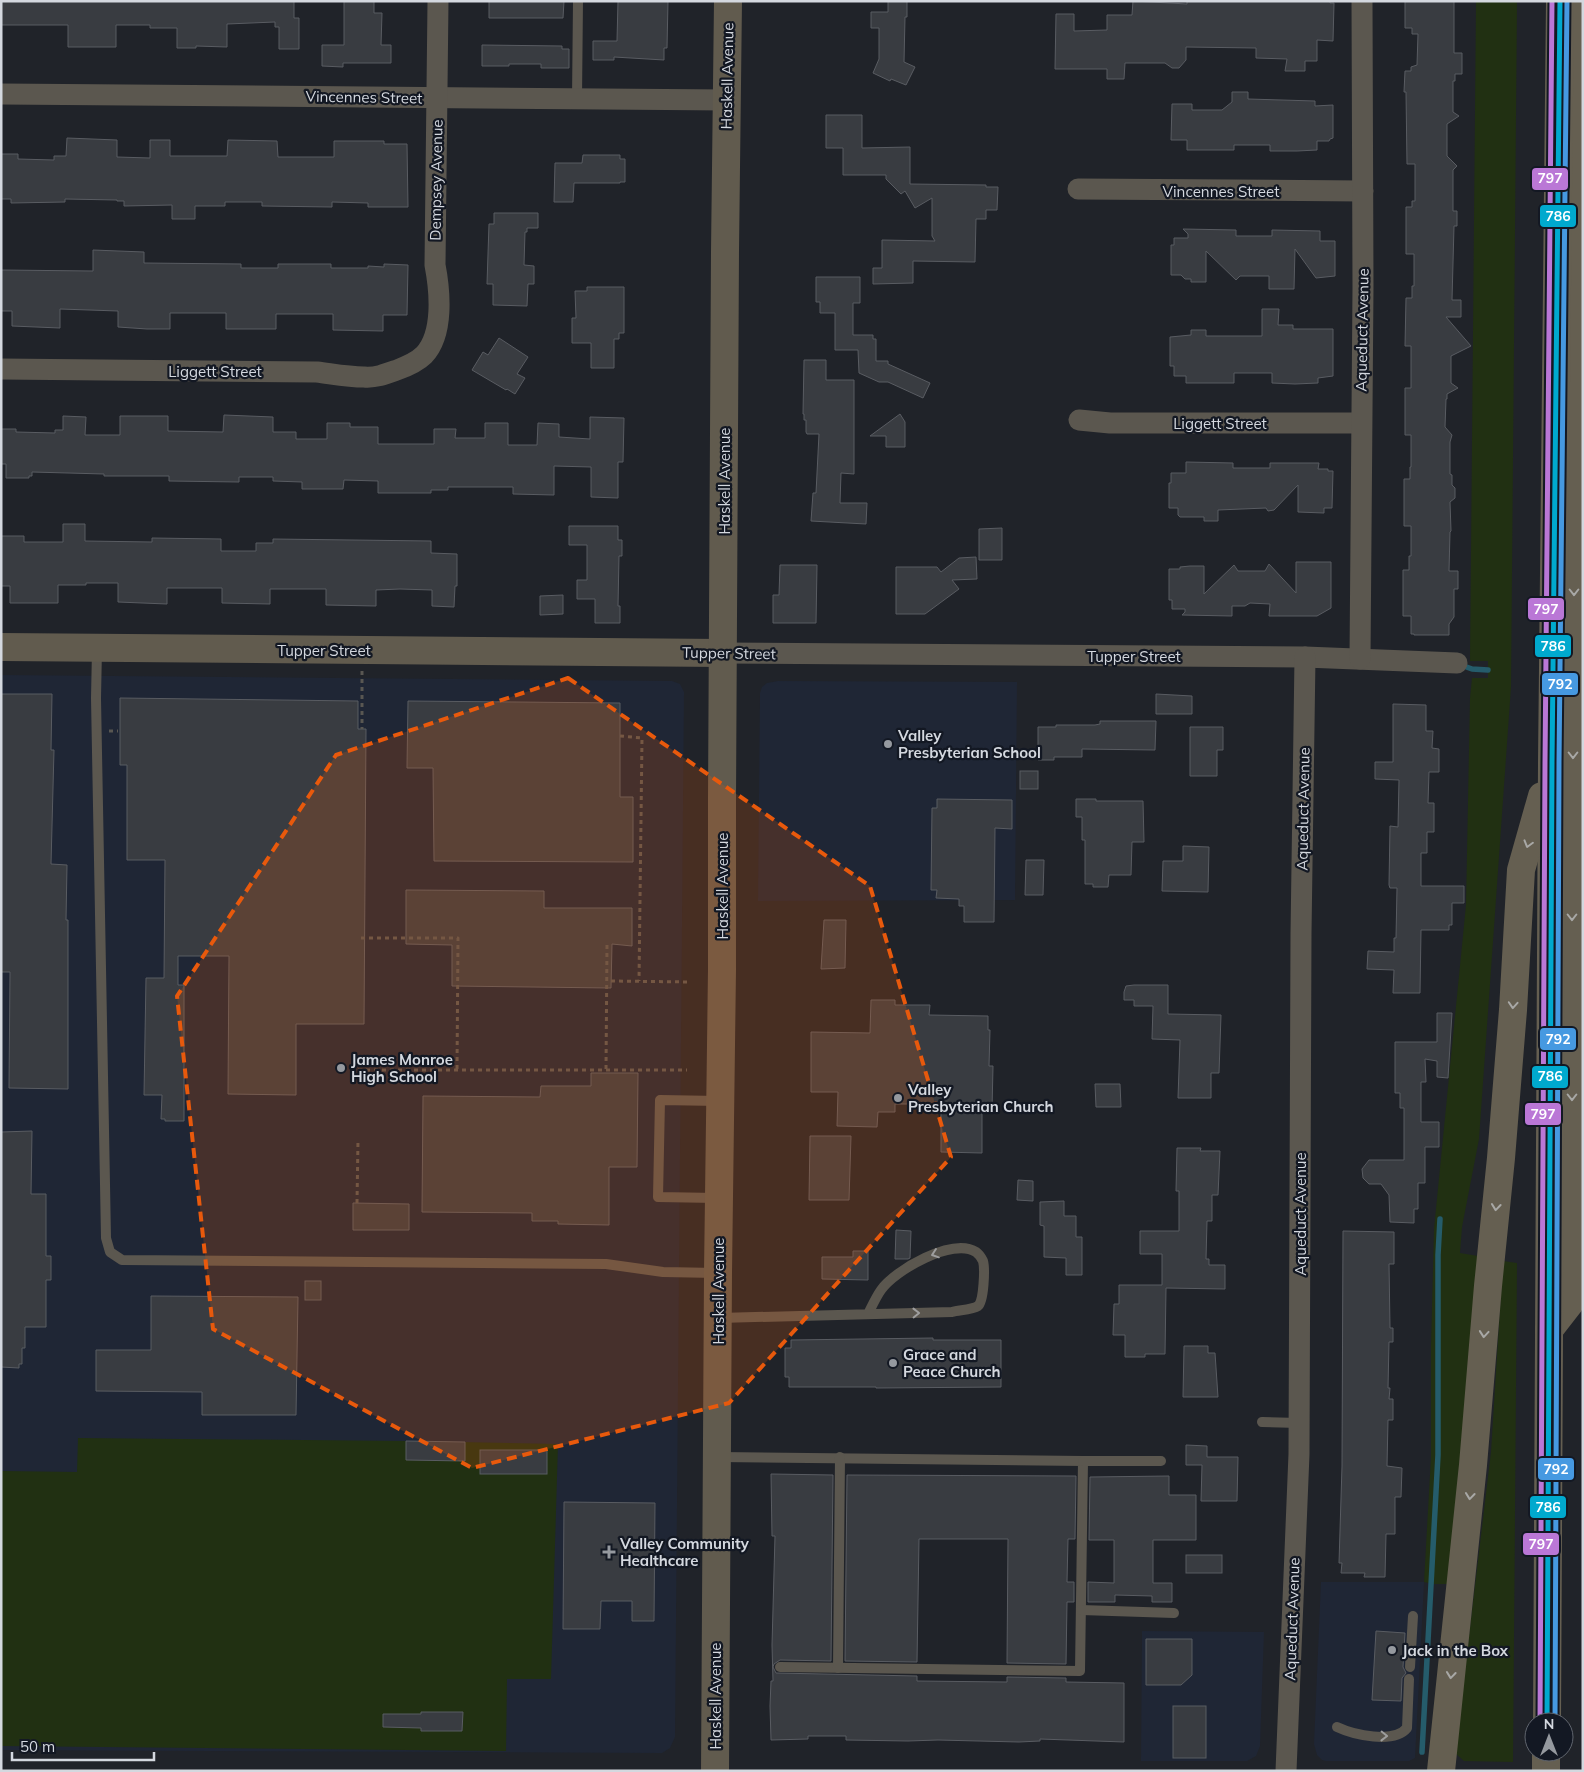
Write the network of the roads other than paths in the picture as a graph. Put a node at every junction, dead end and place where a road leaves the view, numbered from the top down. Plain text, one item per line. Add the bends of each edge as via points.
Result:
1 (438, 1) edge
2 (578, 1) edge
3 (728, 1) edge
4 (1362, 1) edge
5 (1560, 1) edge
6 (1580, 1) edge
7 (1, 94) edge
8 (437, 98) junction
9 (577, 98) junction
10 (727, 100) junction
11 (1078, 189) dead end
12 (1363, 191) junction
13 (424, 355) joint
14 (1, 370) edge
15 (1079, 420) dead end
16 (1361, 423) junction
17 (1, 647) edge
18 (98, 648) junction
19 (723, 653) junction
20 (1305, 657) junction
21 (1360, 659) junction
22 (1457, 663) dead end
23 (1552, 763) junction
24 (720, 1101) junction
25 (719, 1198) junction
26 (718, 1272) junction
27 (868, 1314) junction
28 (718, 1318) junction
29 (1549, 1330) junction
30 (1262, 1422) dead end
31 (1299, 1423) junction
32 (717, 1457) junction
33 (840, 1457) junction
34 (1083, 1461) junction
35 (1161, 1461) dead end
36 (1081, 1610) junction
37 (1174, 1613) dead end
38 (1413, 1616) dead end
39 (780, 1667) dead end
40 (1410, 1667) dead end
41 (838, 1668) junction
42 (1409, 1679) dead end
43 (1547, 1712) edge
44 (1337, 1727) dead end
45 (715, 1771) edge
46 (1286, 1771) edge
47 (1441, 1771) edge

1 - 8 street, Dempsey Avenue
2 - 9 lane
3 - 10 main road, Haskell Avenue
4 - 12 street, Aqueduct Avenue
5 - 23 highway
6 -> 29 highway via 1570,1303
7 - 8 street, Vincennes Street
8 - 9 street, Vincennes Street
8 - 13 street, Dempsey Avenue via 434,265 439,286 439,310 432,342
9 - 10 street, Vincennes Street
10 - 19 main road, Haskell Avenue
11 - 12 street, Vincennes Street
12 - 16 street, Aqueduct Avenue
13 - 14 street, Liggett Street via 403,368 365,378 318,372
15 - 16 street, Liggett Street via 1110,423
16 - 21 street, Aqueduct Avenue
17 - 18 main road, Tupper Street
18 - 19 main road, Tupper Street
18 - 26 lane via 96,698 106,1238 110,1252 122,1260 606,1264 663,1272
19 - 20 street, Tupper Street
19 - 24 main road, Haskell Avenue
20 - 21 street, Tupper Street
20 - 31 street, Aqueduct Avenue
21 - 22 street, Tupper Street
23 - 29 highway
23 -> 47 highway via 1521,870 1502,1158
24 - 25 main road, Haskell Avenue
24 - 25 lane via 660,1100 658,1197
25 - 26 main road, Haskell Avenue
26 - 28 main road, Haskell Avenue
27 -> 27 lane via 952,1312 977,1307 983,1290 983,1262 971,1249 948,1249 922,1258 899,1272 881,1289
27 - 28 lane
28 - 32 main road, Haskell Avenue
29 - 43 highway
30 - 31 lane
31 - 46 street, Aqueduct Avenue
32 - 33 lane
32 - 45 main road, Haskell Avenue
33 - 34 lane
33 - 41 lane
34 - 35 lane
34 - 36 lane
36 - 37 lane
36 - 41 lane via 1080,1671
38 - 40 lane
39 - 41 lane
44 -> 42 lane via 1349,1733 1372,1736 1402,1734 1407,1728

